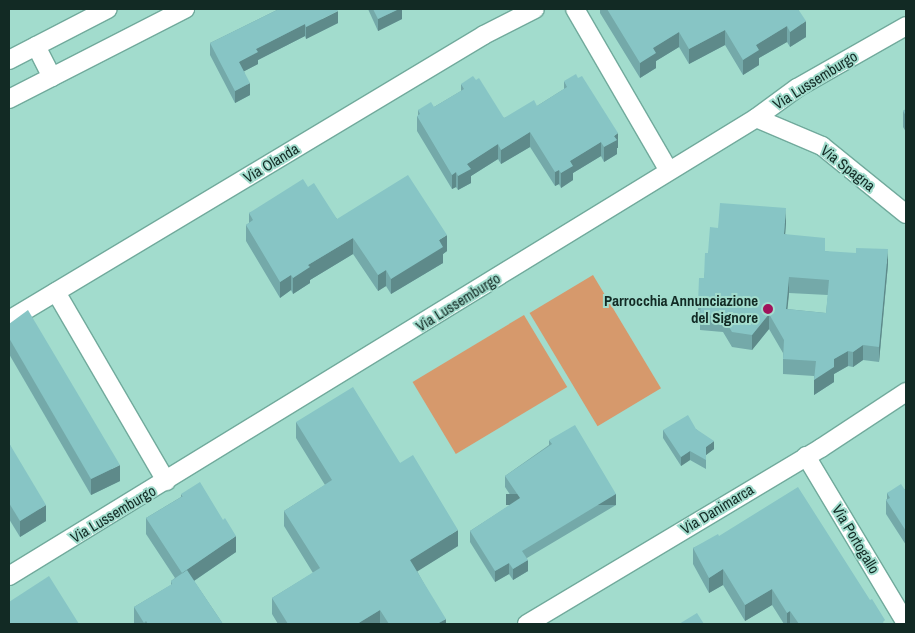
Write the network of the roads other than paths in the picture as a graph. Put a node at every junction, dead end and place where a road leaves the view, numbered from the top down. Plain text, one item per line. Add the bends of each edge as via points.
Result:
1 (108, 9) edge
2 (185, 9) edge
3 (535, 9) edge
4 (575, 9) edge
5 (906, 26) edge
6 (36, 46) junction
7 (9, 60) edge
8 (52, 77) junction
9 (9, 99) edge
10 (756, 118) junction
11 (669, 171) junction
12 (906, 214) edge
13 (56, 292) junction
14 (9, 320) edge
15 (906, 392) edge
16 (806, 456) junction
17 (166, 481) junction
18 (9, 576) edge
19 (906, 623) edge
20 (527, 624) edge

1 - 6 street
2 - 8 street
3 - 13 street, Via Olanda via 484,35
4 - 11 street
5 - 10 street, Via Lussemburgo via 797,88
6 - 7 street
6 - 8 street
8 - 9 street
10 - 11 street, Via Lussemburgo
10 - 12 street, Via Spagna via 822,146
11 - 17 street, Via Lussemburgo
13 - 14 street, Via Olanda
13 - 17 street
15 - 16 street, Via Danimarca
16 - 19 street, Via Portogallo
16 - 20 street, Via Danimarca
17 - 18 street, Via Lussemburgo

